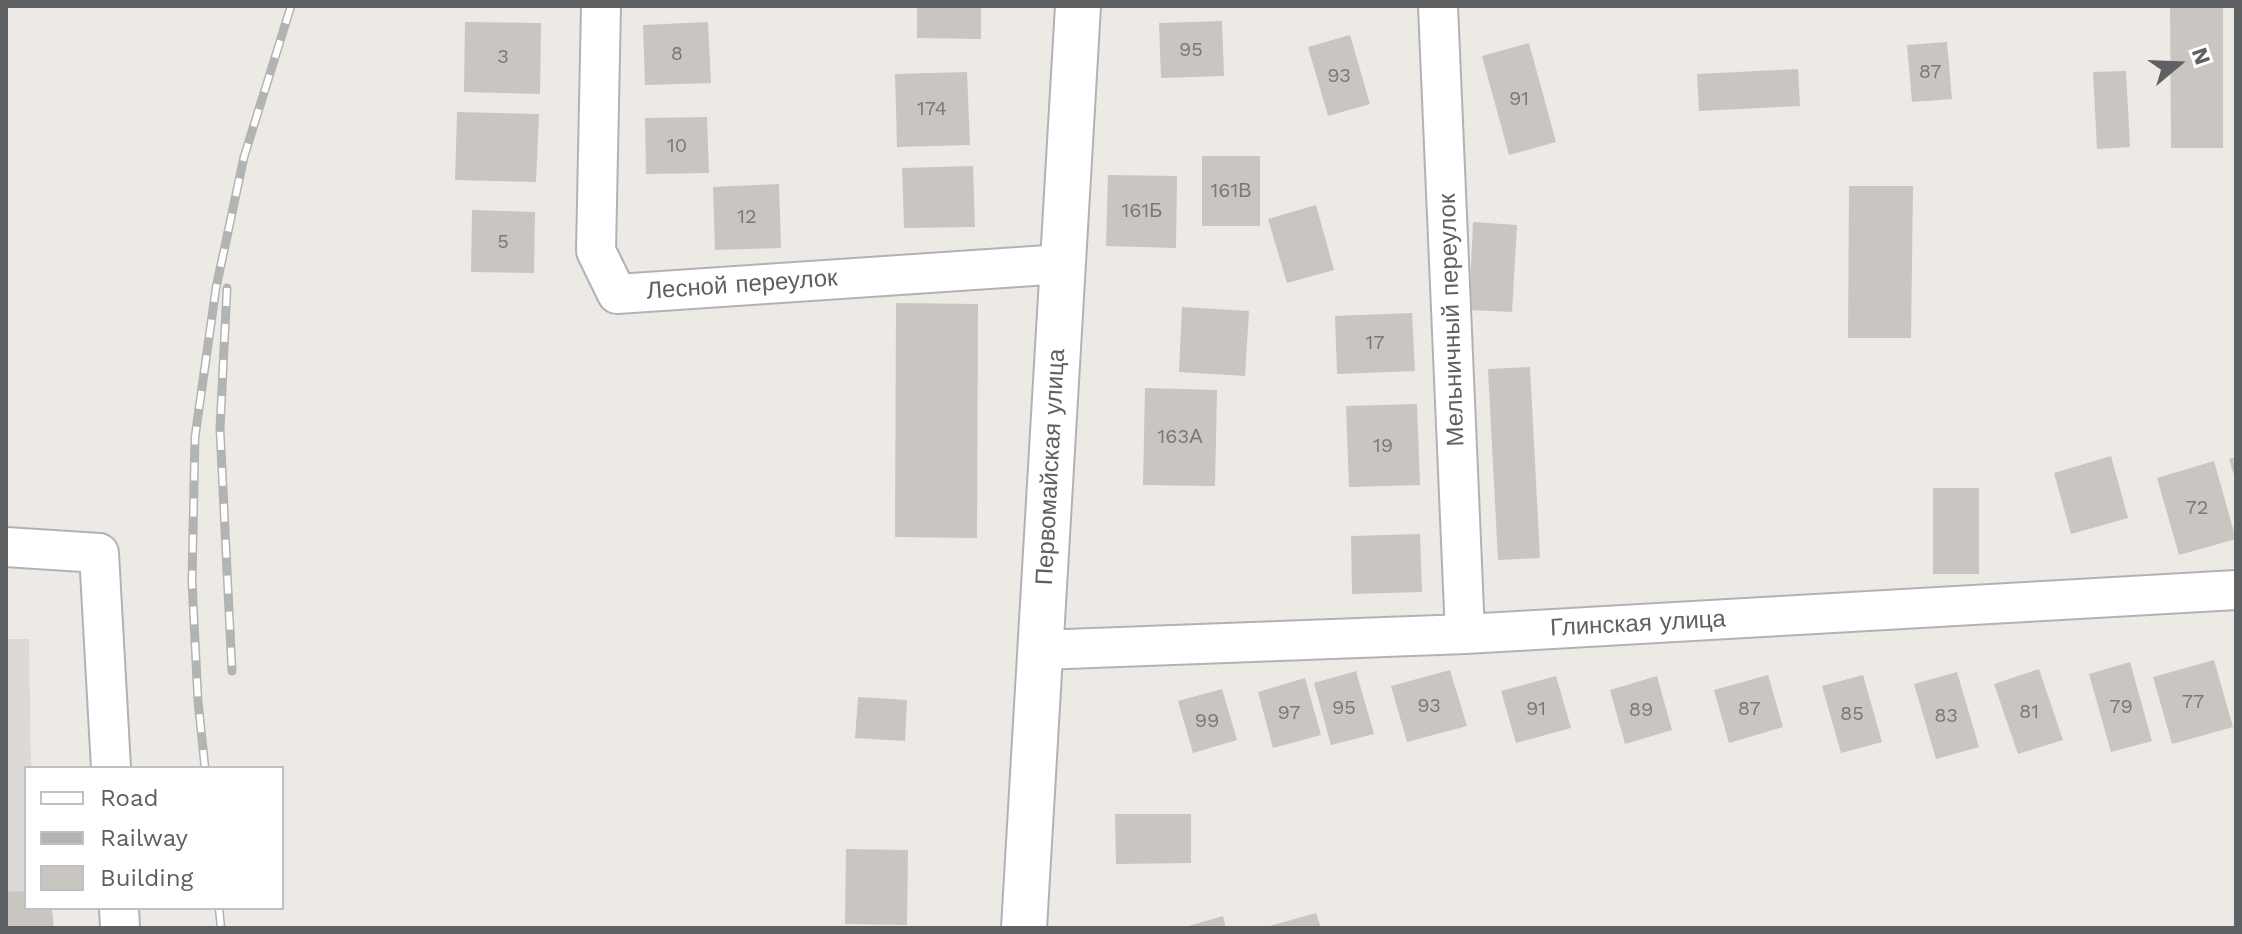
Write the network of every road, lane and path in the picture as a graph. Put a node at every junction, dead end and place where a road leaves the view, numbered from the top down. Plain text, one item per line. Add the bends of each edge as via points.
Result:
1 (601, 6) edge
2 (1078, 6) edge
3 (1438, 6) edge
4 (1063, 264) junction
5 (6, 547) edge
6 (2236, 590) edge
7 (1465, 634) junction
8 (1040, 650) junction
9 (111, 766) edge
10 (1024, 928) edge

1 - 4 street, Лесной переулок via 596,251 617,294
2 - 4 street, Первомайская улица
3 - 7 street, Мельничный переулок
4 - 8 street, Первомайская улица
5 - 9 street via 99,553
6 - 7 street, Глинская улица
7 - 8 street, Глинская улица
8 - 10 street, Первомайская улица

